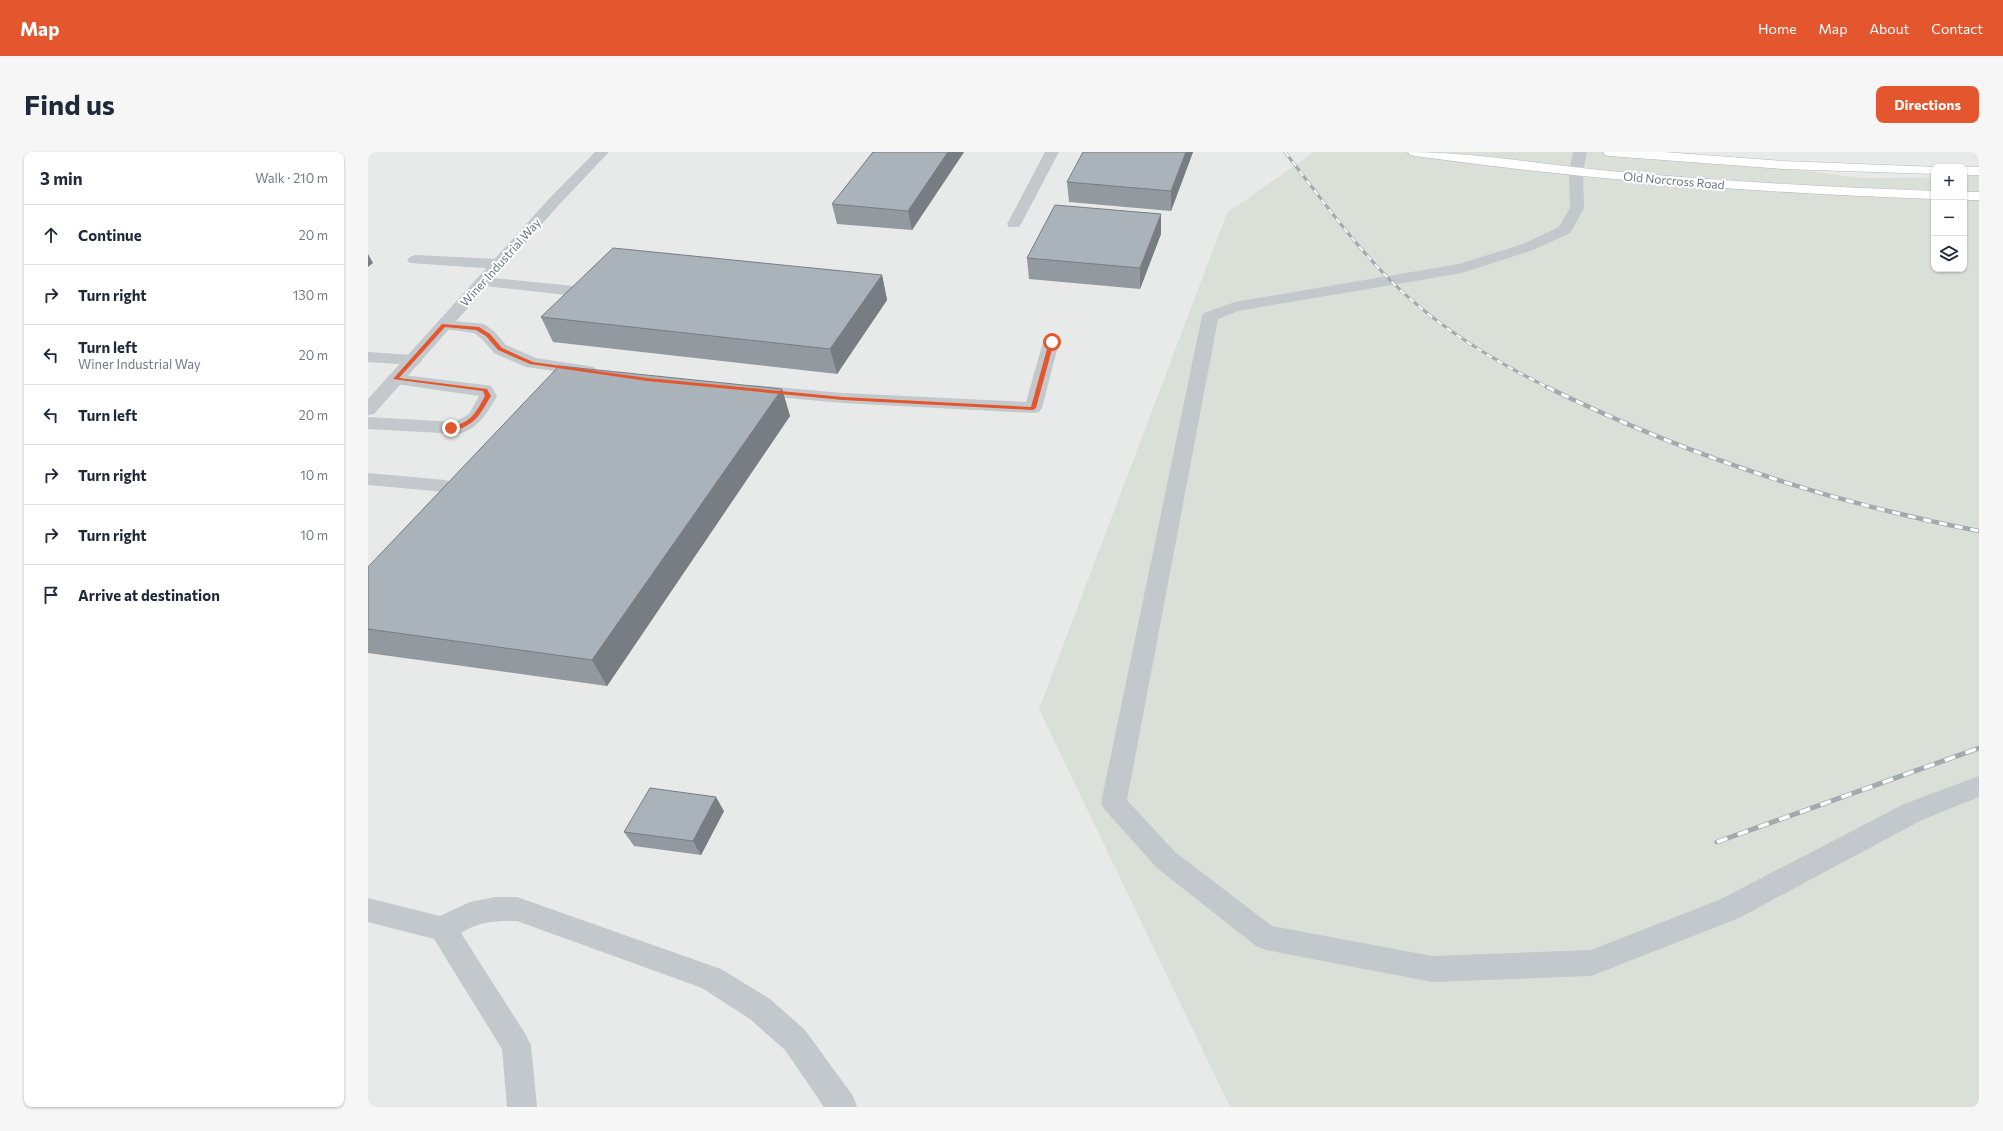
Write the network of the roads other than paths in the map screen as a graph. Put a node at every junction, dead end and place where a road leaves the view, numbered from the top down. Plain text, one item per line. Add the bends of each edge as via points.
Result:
1 (602, 152) edge
2 (1052, 152) edge
3 (1415, 152) edge
4 (1610, 152) edge
5 (1578, 162) edge
6 (1931, 170) edge
7 (1979, 170) edge
8 (1967, 171) edge
9 (1931, 195) edge
10 (1967, 196) edge
11 (1979, 196) edge
12 (1014, 224) dead end
13 (416, 260) dead end
14 (498, 264) junction
15 (482, 282) junction
16 (584, 292) edge
17 (444, 325) junction
18 (1052, 342) dead end
19 (368, 357) edge
20 (413, 360) junction
21 (601, 373) edge
22 (395, 379) junction
23 (741, 389) edge
24 (368, 410) edge
25 (368, 423) edge
26 (368, 479) edge
27 (446, 486) edge
28 (1979, 786) edge
29 (368, 910) edge
30 (443, 929) junction
31 (522, 1107) edge
32 (842, 1107) edge

1 - 14 street, Winer Industrial Way
2 - 12 street
3 - 5 main road, Old Norcross Road
4 - 6 main road, Old Norcross Road via 1783,165
5 - 9 main road, Old Norcross Road via 1768,188
5 - 28 street via 1577,208 1565,230 1528,247 1462,268 1236,307 1210,316 1114,803 1166,860 1266,937 1432,969 1591,963 1729,910 1913,812
7 - 8 main road
10 - 11 main road
13 - 14 street
14 - 15 street, Winer Industrial Way
15 - 16 street
15 - 17 street, Winer Industrial Way
17 - 20 street, Winer Industrial Way
17 - 21 street via 478,328 500,349 532,363
18 - 23 street via 1033,408 843,398
19 - 20 street
20 - 22 street, Winer Industrial Way
22 - 24 street, Winer Industrial Way
22 - 25 street via 485,390 488,396 476,417 459,428
26 - 27 street
29 - 30 street
30 - 31 street via 516,1045
30 - 32 street via 462,916 476,911 517,910 711,978 760,1009 795,1040

